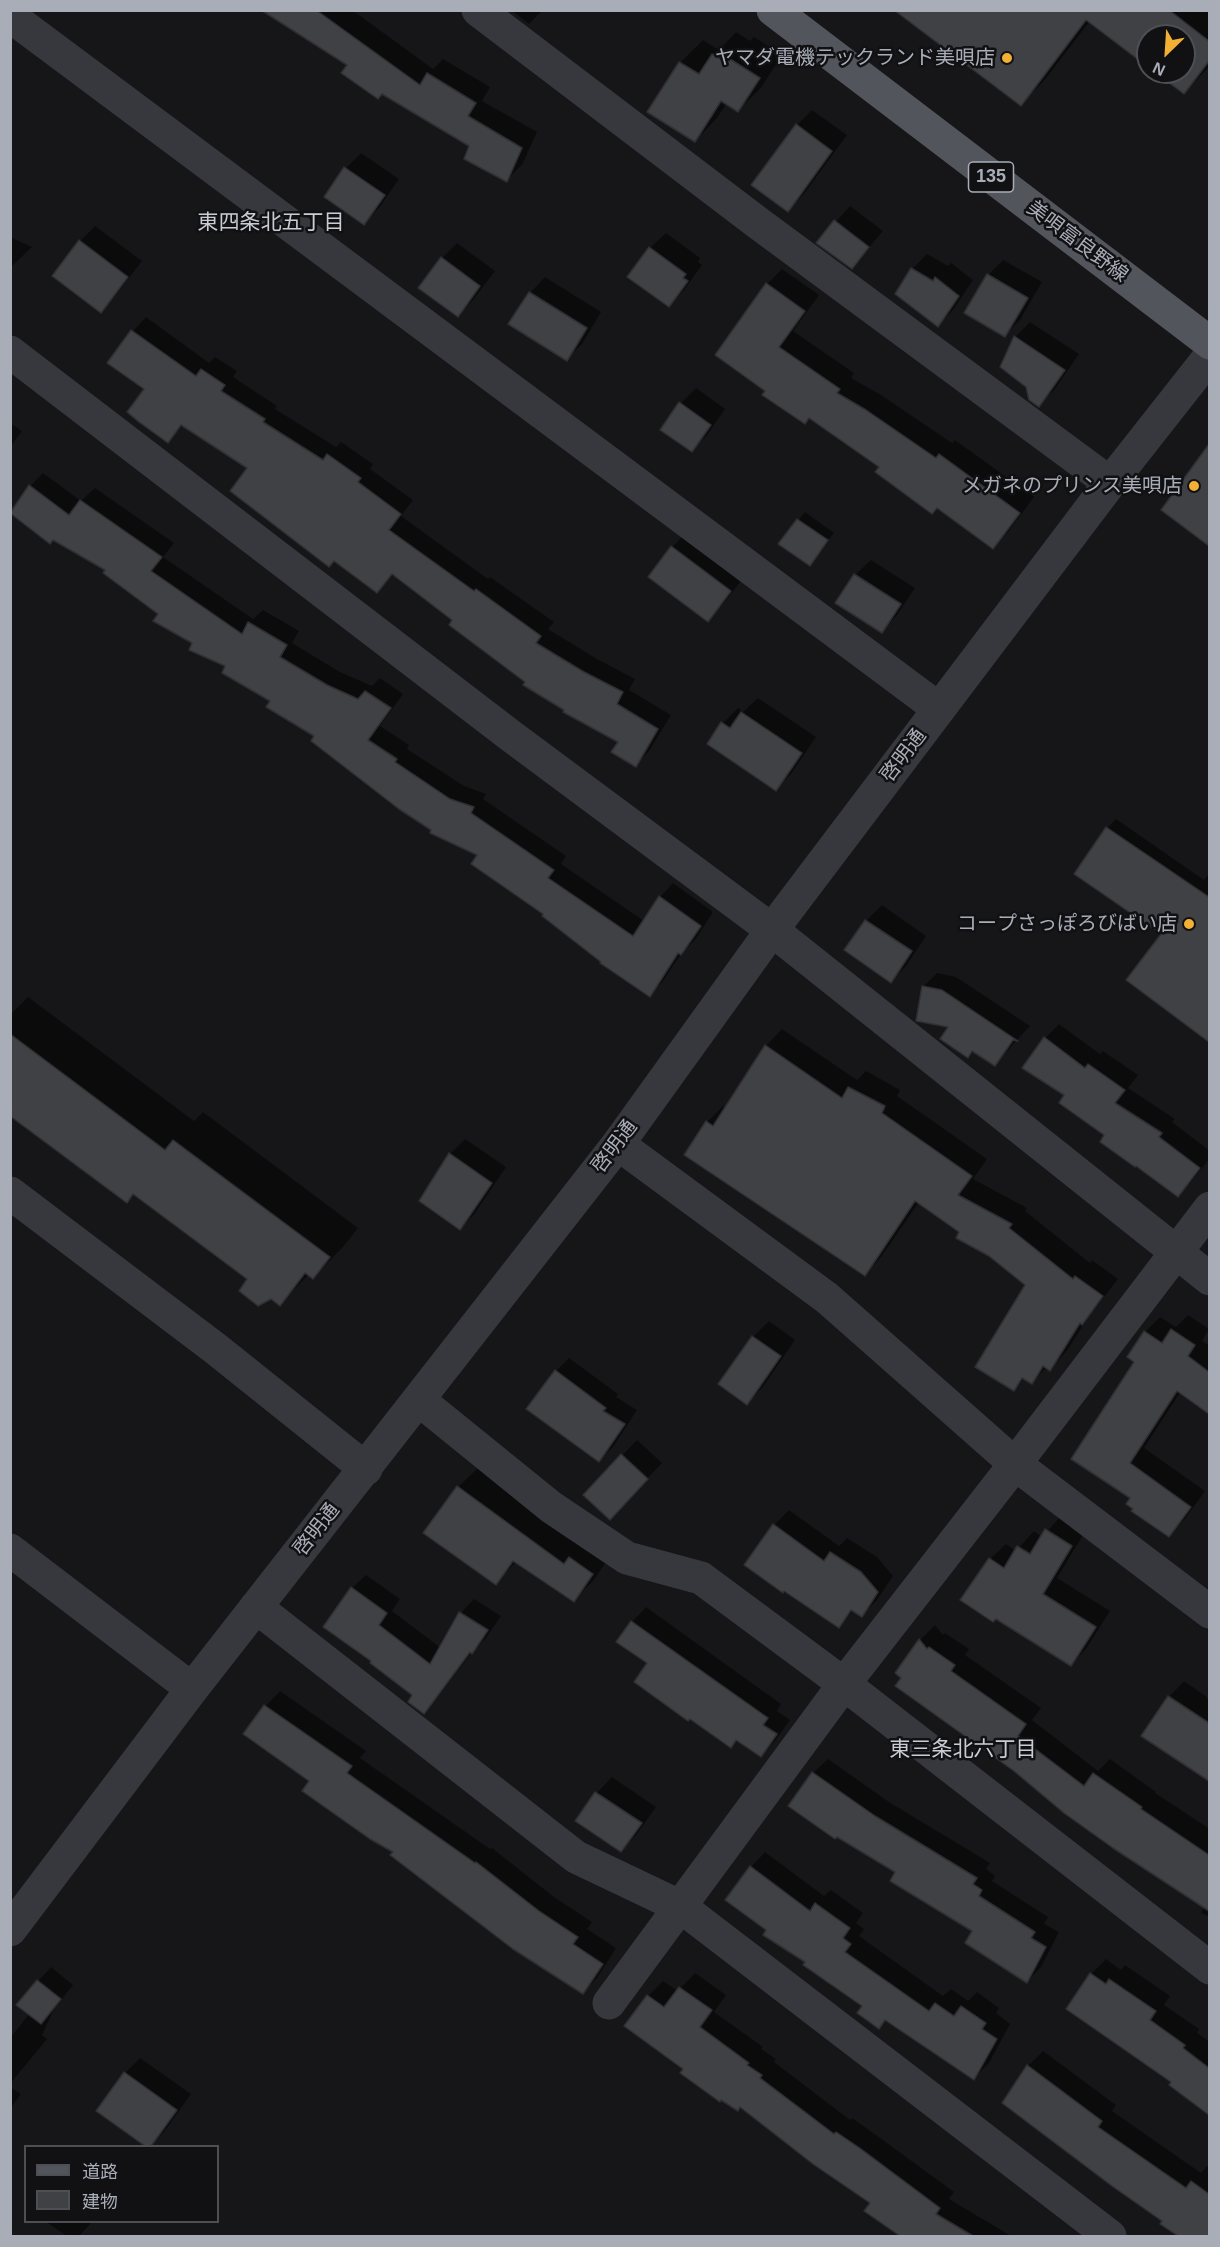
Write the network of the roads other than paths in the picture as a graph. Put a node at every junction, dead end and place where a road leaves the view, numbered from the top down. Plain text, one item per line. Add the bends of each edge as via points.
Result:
1 (478, 10) edge
2 (773, 10) edge
3 (10, 16) edge
4 (1209, 343) edge
5 (10, 351) edge
6 (1209, 356) edge
7 (1110, 483) junction
8 (939, 709) junction
9 (772, 930) junction
10 (618, 1144) junction
11 (10, 1192) edge
12 (1209, 1208) edge
13 (1174, 1252) junction
14 (1209, 1279) edge
15 (418, 1400) junction
16 (1015, 1464) junction
17 (366, 1468) junction
18 (10, 1550) edge
19 (256, 1607) junction
20 (1209, 1612) edge
21 (844, 1684) junction
22 (192, 1689) junction
23 (681, 1907) junction
24 (10, 1930) edge
25 (1209, 1968) edge
26 (609, 2003) dead end
27 (1110, 2236) edge

1 - 7 street
2 - 4 main road, 美唄富良野線 / 135
3 - 8 street
5 - 9 street via 511,736
6 - 7 street, 啓明通
7 - 8 street, 啓明通
8 - 9 street, 啓明通
9 - 10 street, 啓明通
9 - 13 street
10 - 15 street, 啓明通
10 - 16 street via 827,1298
11 - 17 street
12 - 13 street
13 - 14 street
13 - 16 street
15 - 17 street, 啓明通
15 - 21 street via 551,1507 627,1558 700,1578
16 - 20 street
16 - 21 street
17 - 19 street, 啓明通
18 - 22 street
19 - 22 street, 啓明通
19 - 23 street via 576,1857
21 - 23 street
21 - 25 street
22 - 24 street, 啓明通
23 - 26 street
23 - 27 street

